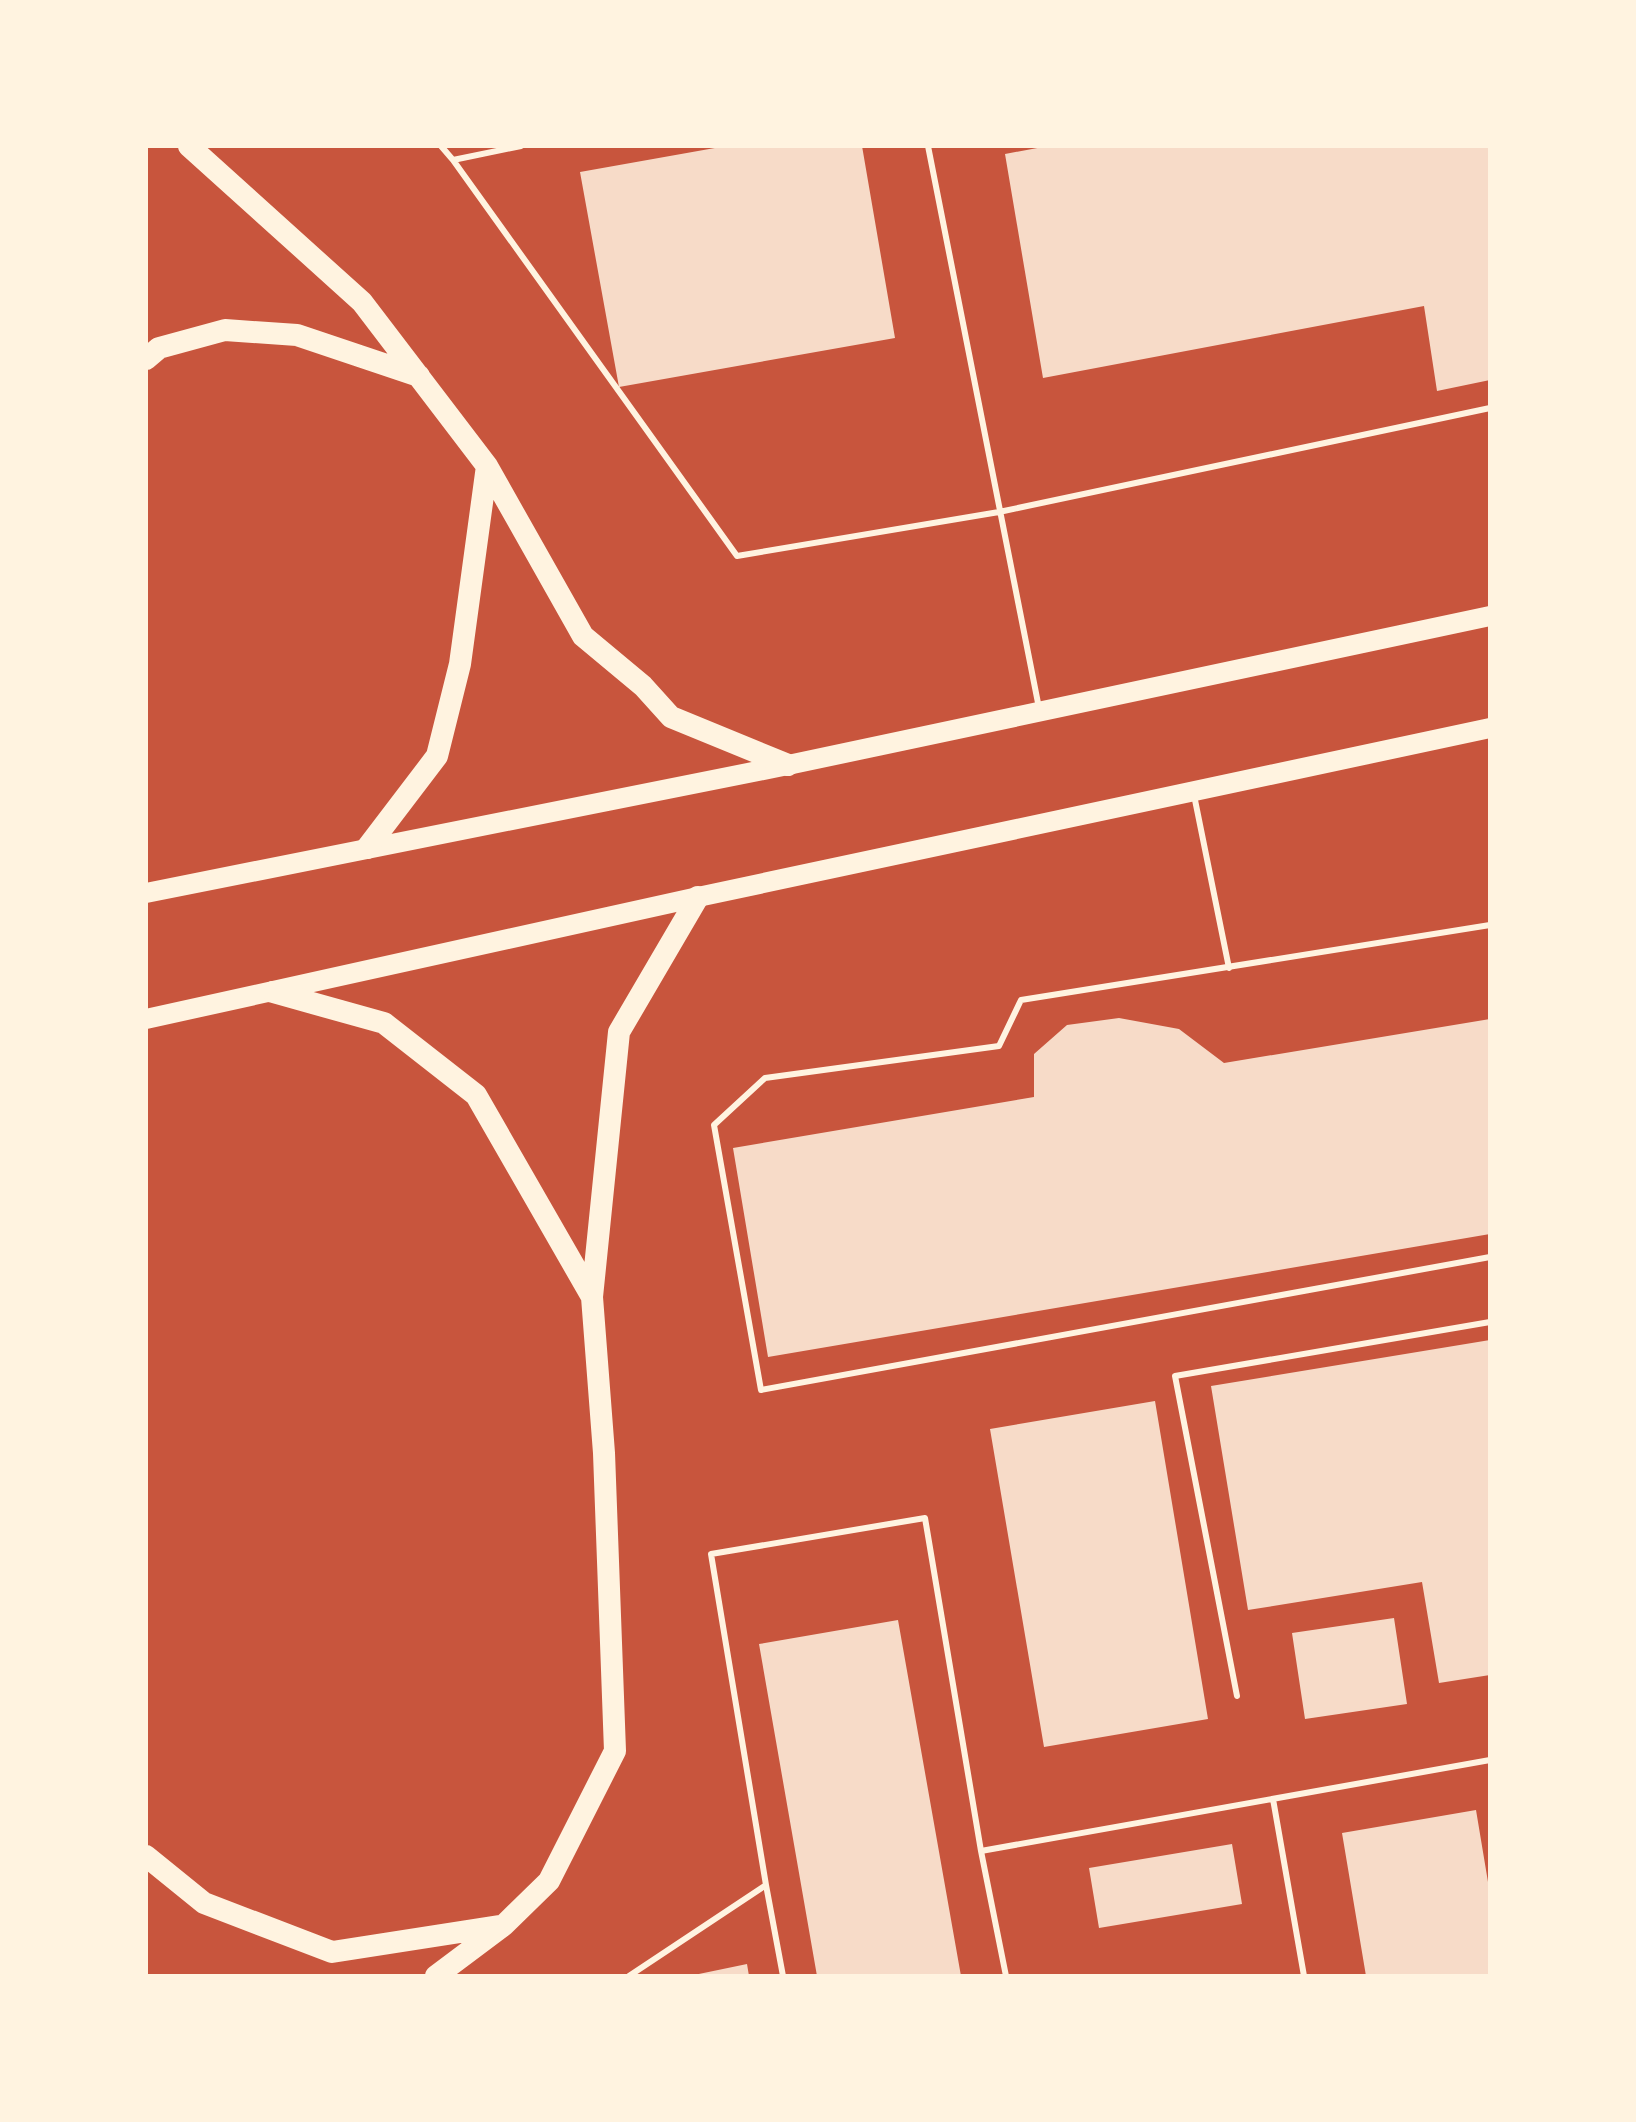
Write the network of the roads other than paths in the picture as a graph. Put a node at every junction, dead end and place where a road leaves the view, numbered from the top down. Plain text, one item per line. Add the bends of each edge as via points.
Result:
1 (189, 146) edge
2 (441, 146) edge
3 (521, 146) edge
4 (928, 146) edge
5 (453, 160) junction
6 (146, 359) edge
7 (420, 377) junction
8 (1490, 408) edge
9 (487, 466) junction
10 (999, 512) junction
11 (1490, 616) edge
12 (1040, 711) junction
13 (1490, 728) edge
14 (788, 765) junction
15 (1193, 791) junction
16 (367, 848) junction
17 (146, 893) edge
18 (698, 897) junction
19 (1490, 925) edge
20 (1229, 968) junction
21 (273, 992) junction
22 (146, 1019) edge
23 (1490, 1257) edge
24 (592, 1297) junction
25 (1490, 1322) edge
26 (1237, 1696) dead end
27 (1490, 1760) edge
28 (1273, 1799) junction
29 (981, 1851) junction
30 (146, 1856) edge
31 (766, 1885) junction
32 (504, 1925) junction
33 (436, 1976) edge
34 (629, 1976) edge
35 (783, 1976) edge
36 (1006, 1976) edge
37 (1304, 1976) edge

1 - 7 highway via 362,302
2 - 5 lane
3 - 5 lane
4 - 10 lane
5 - 10 lane via 737,556
6 - 7 highway via 159,348 225,330 297,335
7 - 9 highway
8 - 10 lane
9 - 14 highway via 583,636 671,717
9 - 16 highway via 460,664 437,756
10 - 12 lane
11 - 12 main road
12 - 14 main road
13 - 15 main road
14 - 16 main road
15 - 18 main road
15 - 20 lane
16 - 17 main road
18 - 21 main road
18 - 24 highway via 619,1032
19 - 20 lane
20 - 23 lane via 1021,1000 999,1046 765,1078 714,1125 761,1390
21 - 22 main road
21 - 24 highway via 384,1023 476,1095
24 - 32 highway via 604,1453 615,1751 549,1881
25 - 26 lane via 1175,1376
27 - 28 lane
28 - 29 lane
28 - 37 lane
29 - 31 lane via 925,1518 711,1554
29 - 36 lane
30 - 32 highway via 204,1903 332,1952
31 - 34 lane
31 - 35 lane
32 - 33 highway

